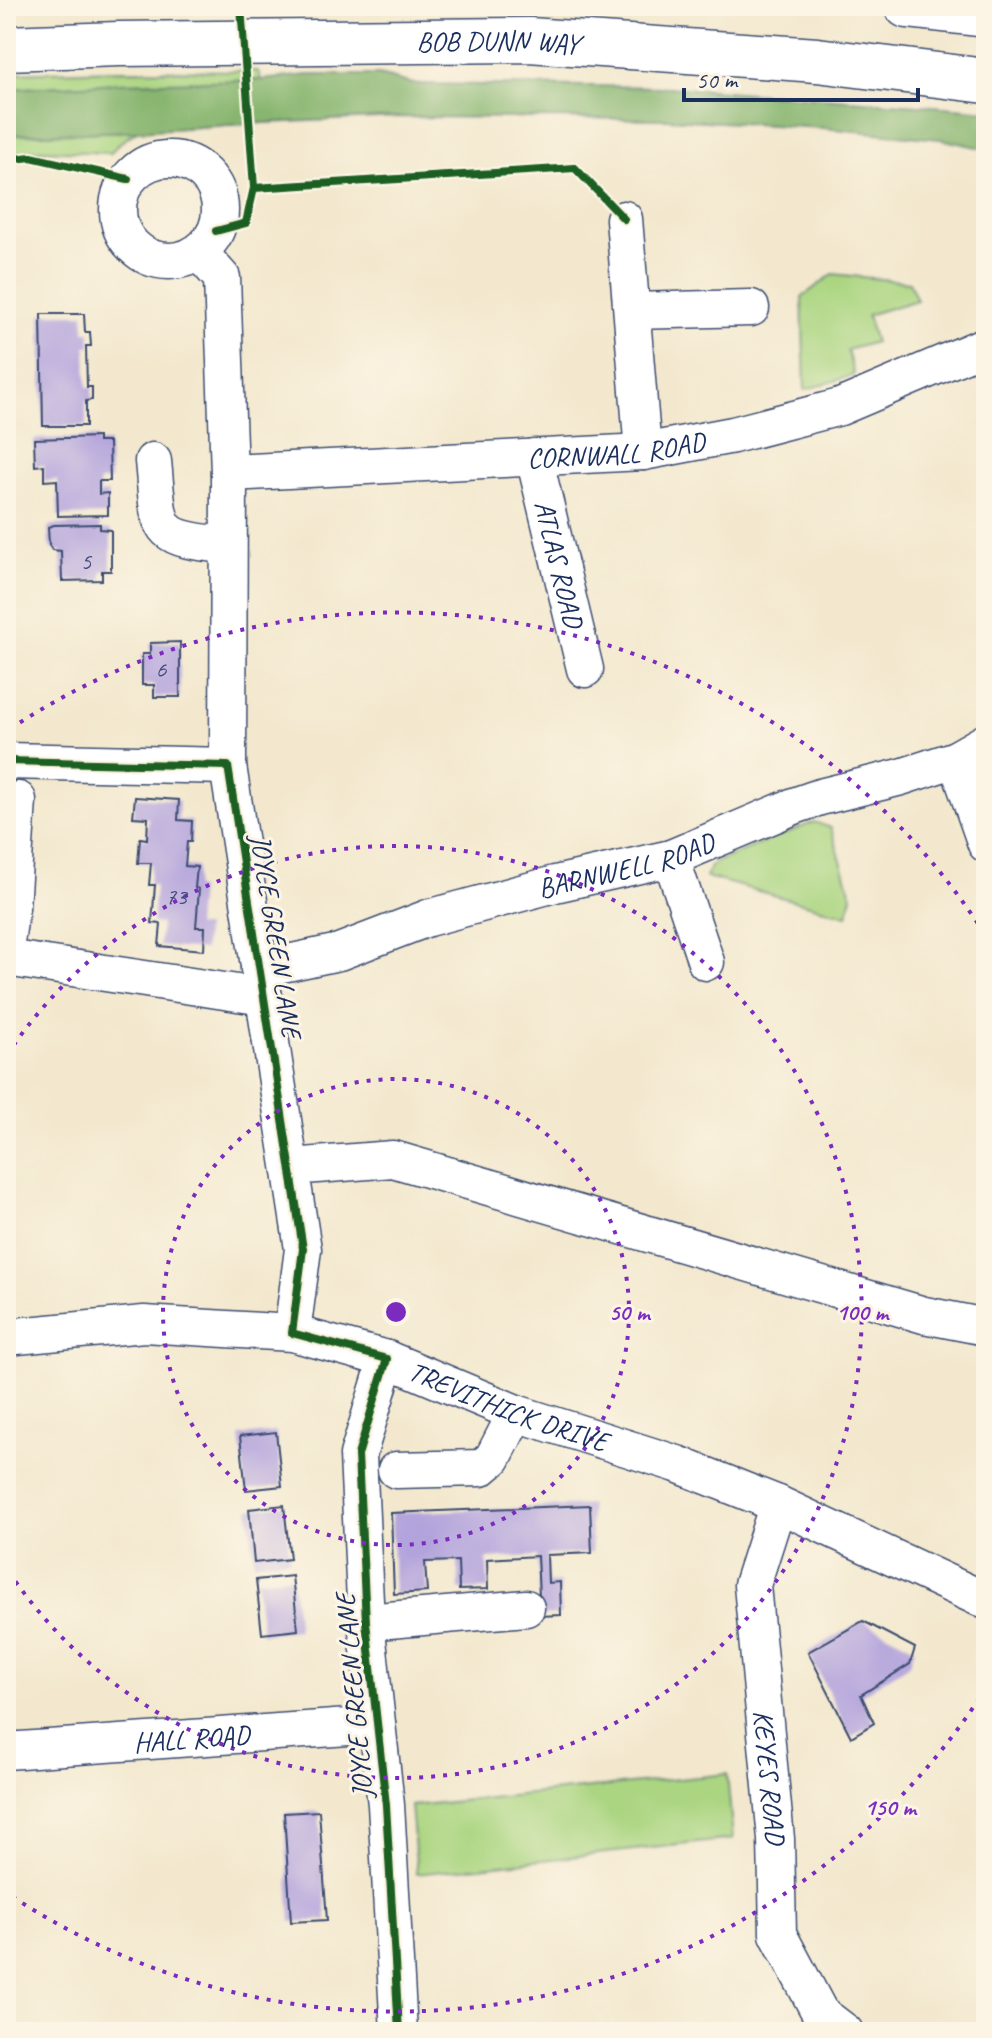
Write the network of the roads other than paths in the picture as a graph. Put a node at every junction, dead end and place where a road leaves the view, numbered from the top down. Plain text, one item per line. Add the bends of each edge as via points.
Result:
1 (907, 6) edge
2 (986, 15) edge
3 (6, 48) edge
4 (986, 81) edge
5 (624, 219) dead end
6 (199, 252) dead end
7 (751, 308) dead end
8 (632, 311) junction
9 (986, 345) edge
10 (643, 452) junction
11 (534, 457) junction
12 (153, 461) dead end
13 (229, 473) junction
14 (228, 545) junction
15 (585, 669) dead end
16 (971, 751) edge
17 (6, 761) edge
18 (228, 766) junction
19 (18, 800) dead end
20 (986, 844) edge
21 (671, 858) junction
22 (6, 942) edge
23 (6, 958) edge
24 (706, 962) dead end
25 (262, 983) junction
26 (291, 1167) junction
27 (986, 1327) edge
28 (292, 1333) junction
29 (6, 1337) edge
30 (387, 1359) junction
31 (516, 1413) junction
32 (396, 1470) dead end
33 (778, 1504) junction
34 (986, 1601) edge
35 (526, 1608) dead end
36 (366, 1622) junction
37 (377, 1725) junction
38 (6, 1751) edge
39 (825, 2026) edge
40 (399, 2032) edge

1 - 2 main road
3 - 4 main road, BOB DUNN WAY via 529,40 817,60
5 - 8 street
6 - 13 street, JOYCE GREEN LANE via 222,278
7 - 8 street
8 - 10 street
9 - 10 street, CORNWALL ROAD via 840,407
10 - 11 street, CORNWALL ROAD
11 - 13 street, CORNWALL ROAD
11 - 15 street, ATLAS ROAD
12 - 14 street via 164,529 193,542
13 - 14 street, JOYCE GREEN LANE
14 - 18 street, JOYCE GREEN LANE
16 - 20 street
16 - 21 street, BARNWELL ROAD via 901,777 808,801
17 - 18 street
18 - 25 street, JOYCE GREEN LANE
19 - 22 street
21 - 24 street
21 - 25 street, BARNWELL ROAD via 428,918
23 - 25 street
25 - 26 street, JOYCE GREEN LANE
26 - 27 street via 393,1159 924,1315
26 - 28 street, JOYCE GREEN LANE via 303,1249
28 - 29 street, TREVITHICK DRIVE via 144,1324
28 - 30 street, TREVITHICK DRIVE
30 - 31 street, TREVITHICK DRIVE
30 - 36 street, JOYCE GREEN LANE via 358,1455
31 - 32 street via 493,1458 481,1468
31 - 33 street, TREVITHICK DRIVE via 677,1464
33 - 34 street, TREVITHICK DRIVE
33 - 39 street, KEYES ROAD via 752,1585 776,1839 778,1934
35 - 36 street
36 - 37 street, JOYCE GREEN LANE
37 - 38 street, HALL ROAD
37 - 40 street, JOYCE GREEN LANE

